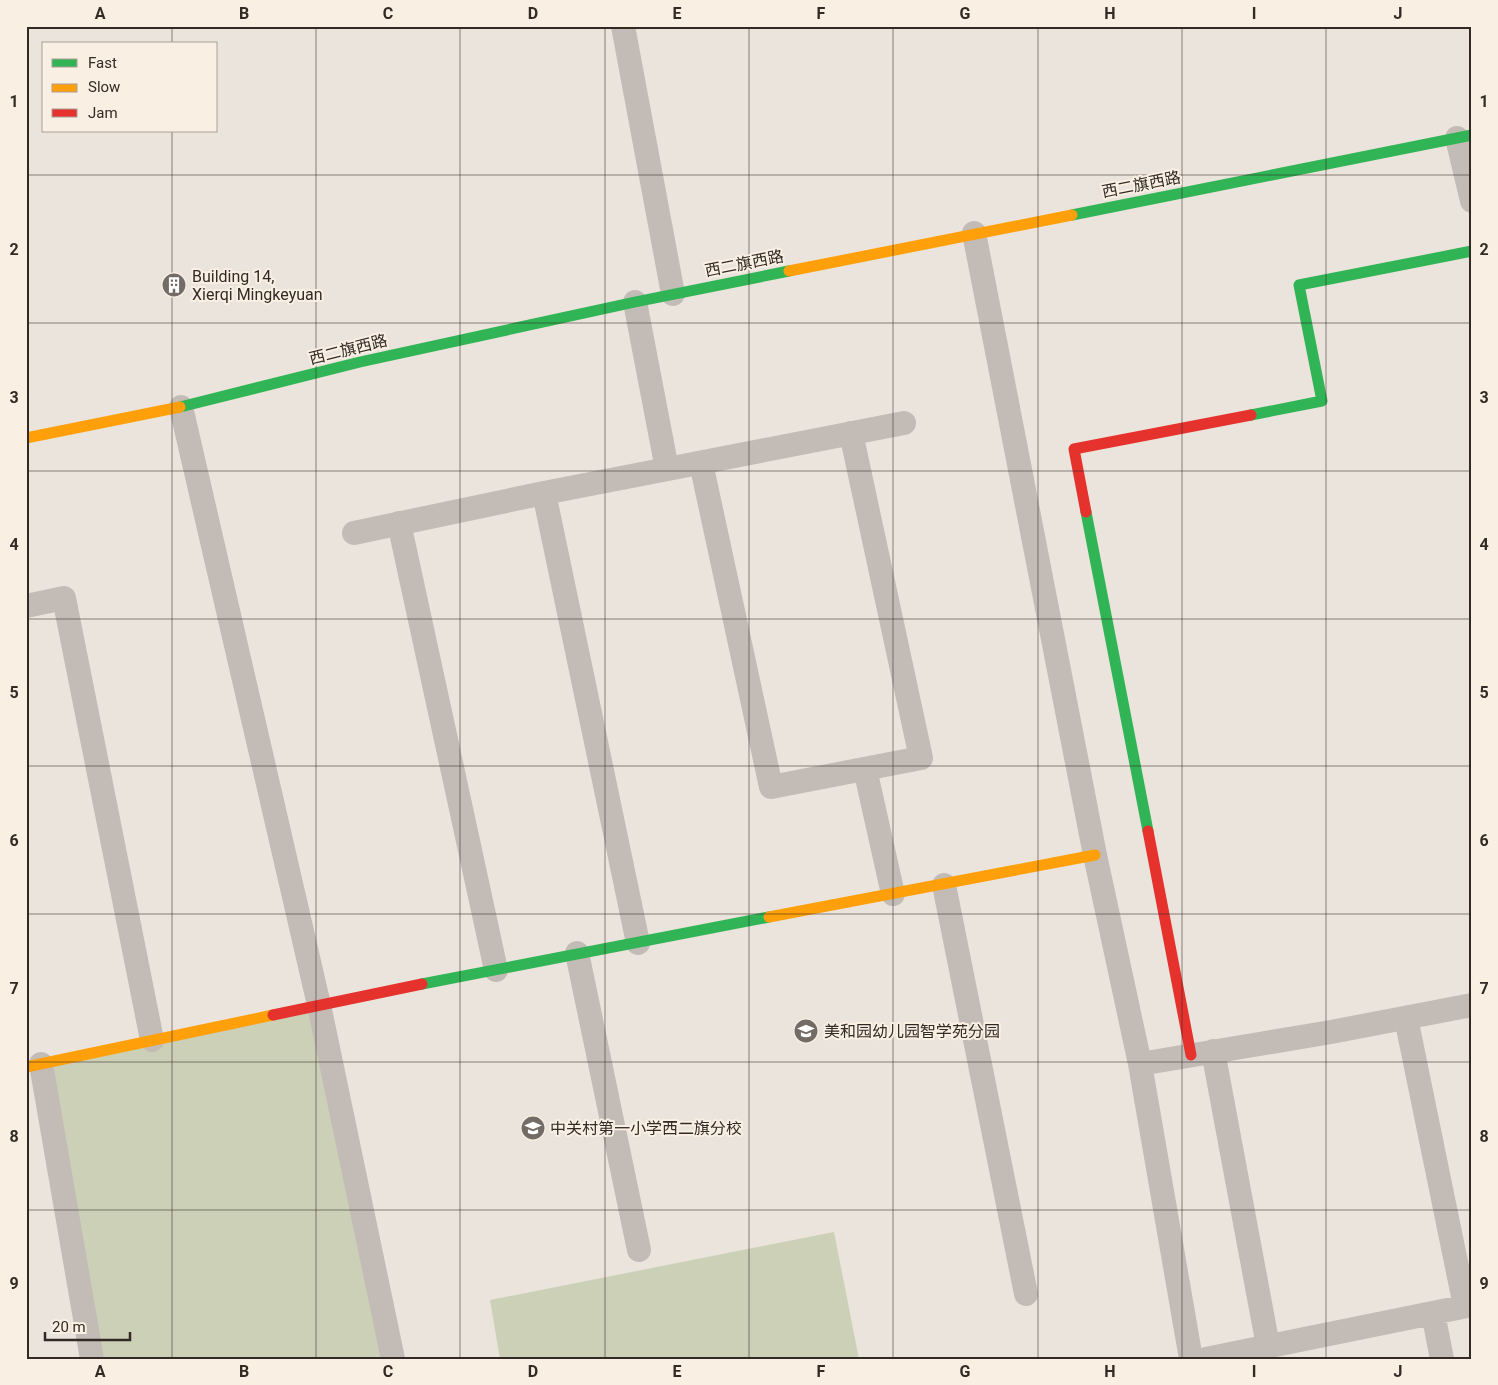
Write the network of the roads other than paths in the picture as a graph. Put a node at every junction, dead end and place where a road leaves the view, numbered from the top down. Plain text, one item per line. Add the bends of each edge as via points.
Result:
1 (623, 26) edge
2 (1464, 136) edge
3 (1472, 201) edge
4 (974, 234) junction
5 (1472, 251) edge
6 (673, 294) junction
7 (635, 302) junction
8 (181, 407) junction
9 (904, 423) dead end
10 (851, 433) junction
11 (26, 438) edge
12 (701, 463) junction
13 (667, 469) junction
14 (544, 493) junction
15 (399, 523) junction
16 (354, 533) dead end
17 (26, 606) edge
18 (865, 768) junction
19 (1095, 855) junction
20 (944, 885) junction
21 (893, 894) junction
22 (638, 943) junction
23 (577, 953) junction
24 (496, 970) junction
25 (319, 1005) junction
26 (1472, 1005) edge
27 (1406, 1018) junction
28 (152, 1040) junction
29 (1202, 1053) junction
30 (1140, 1064) junction
31 (34, 1065) edge
32 (639, 1250) dead end
33 (1026, 1294) dead end
34 (1469, 1305) edge
35 (1433, 1313) junction
36 (1268, 1346) junction
37 (1234, 1356) edge
38 (92, 1359) edge
39 (393, 1359) edge
40 (1191, 1359) edge
41 (1206, 1359) edge
42 (1442, 1359) edge

1 - 6 street
2 - 3 street
2 - 4 street, 西二旗西路
4 - 6 street, 西二旗西路
4 - 19 street
5 - 29 street via 1299,285 1322,401 1074,449
6 - 7 street, 西二旗西路
7 - 8 street, 西二旗西路 via 360,362
7 - 13 street
8 - 11 street, 西二旗西路
8 - 25 street
9 - 10 street
10 - 12 street
10 - 18 street via 921,758
12 - 13 street
12 - 18 street via 771,787
13 - 14 street
14 - 15 street
14 - 22 street
15 - 16 street
15 - 24 street
17 - 28 street via 64,598
18 - 21 street
19 - 20 street
19 - 30 street
20 - 21 street
20 - 33 street
21 - 22 street
22 - 23 street
23 - 24 street
23 - 32 street
24 - 25 street
25 - 28 street
25 - 39 street
26 - 27 street
27 - 29 street
27 - 34 street
28 - 31 street
29 - 30 street
29 - 36 street
30 - 40 street
31 - 38 street
34 - 35 street
35 - 36 street
35 - 42 street
36 - 37 street
37 - 41 street

